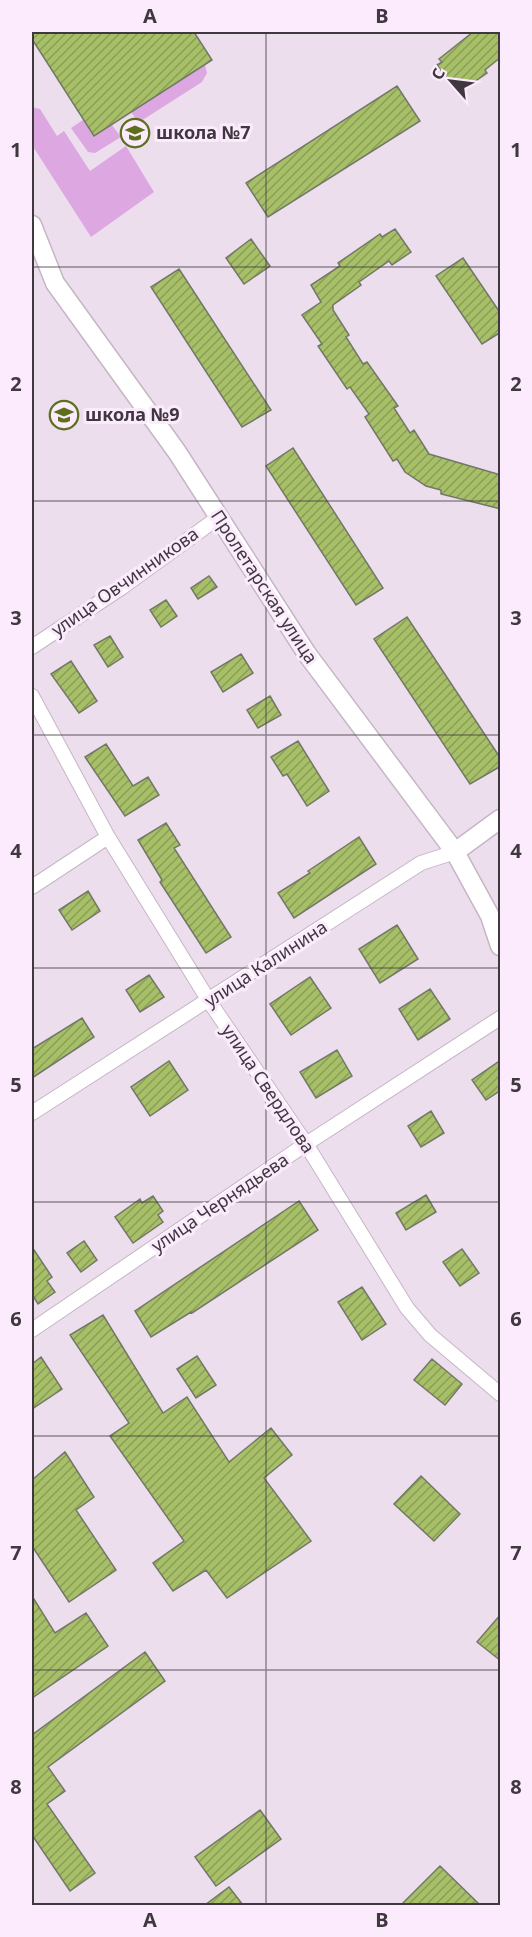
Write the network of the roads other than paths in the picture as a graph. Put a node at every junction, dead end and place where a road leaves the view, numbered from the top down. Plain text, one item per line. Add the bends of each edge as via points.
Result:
1 (32, 225) edge
2 (219, 517) junction
3 (32, 647) edge
4 (32, 696) edge
5 (501, 819) edge
6 (108, 837) junction
7 (455, 852) junction
8 (32, 887) edge
9 (501, 946) edge
10 (209, 1001) junction
11 (501, 1018) edge
12 (32, 1113) edge
13 (306, 1144) junction
14 (32, 1330) edge
15 (501, 1394) edge

1 - 2 street, Пролетарская улица via 56,283
2 - 3 street, улица Овчинникова
2 - 7 street, Пролетарская улица via 307,654
4 - 6 street, улица Свердлова
5 - 7 street, улица Калинина
6 - 8 street
6 - 10 street, улица Свердлова
7 - 9 street, Пролетарская улица via 490,916
7 - 10 street, улица Калинина via 422,863
10 - 12 street, улица Калинина
10 - 13 street, улица Свердлова
11 - 13 street, улица Чернядьева
13 - 14 street, улица Чернядьева
13 - 15 street, улица Свердлова via 417,1322

